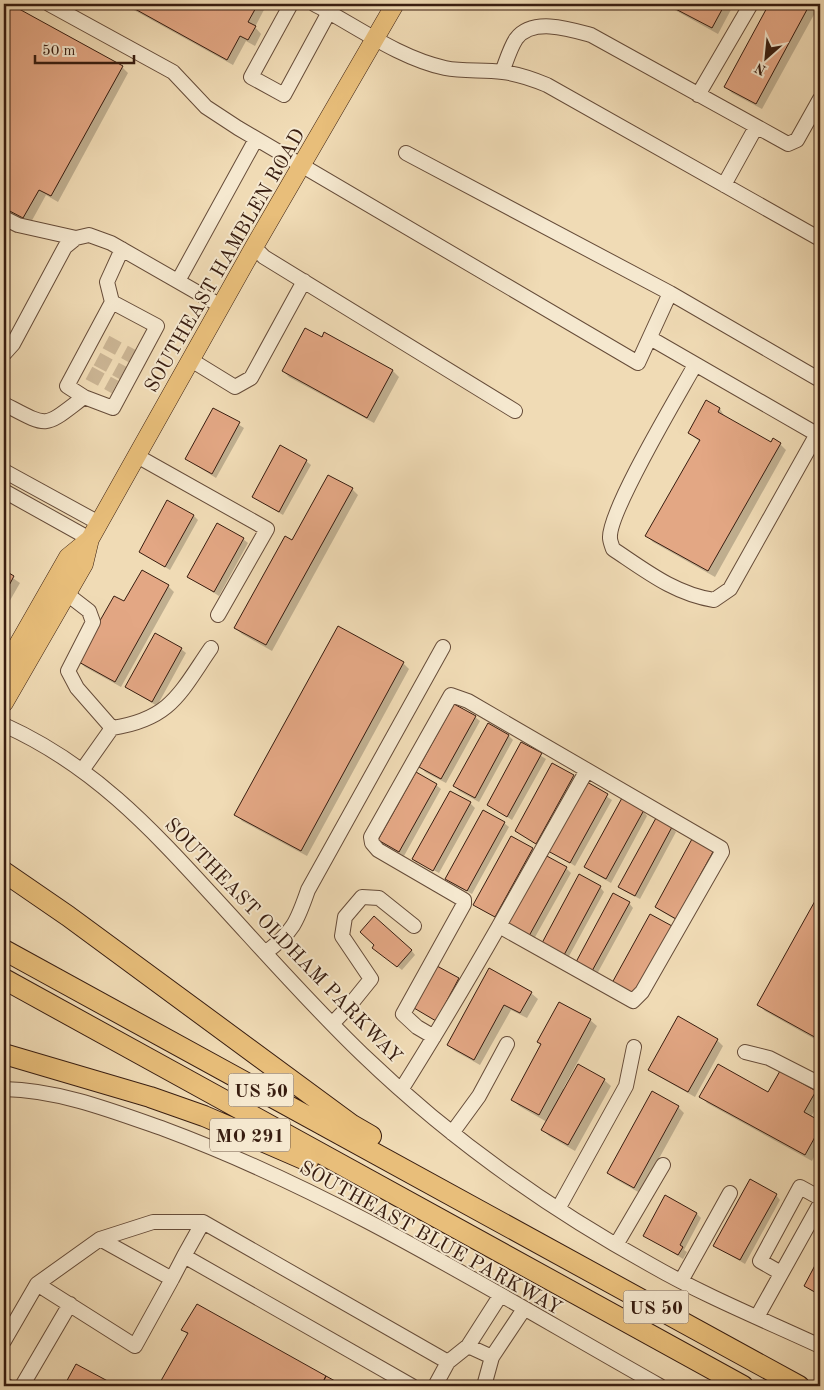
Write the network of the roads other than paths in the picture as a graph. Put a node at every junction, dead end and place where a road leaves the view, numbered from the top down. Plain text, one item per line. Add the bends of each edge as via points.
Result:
1 (49, 4) edge
2 (291, 4) edge
3 (314, 4) edge
4 (395, 4) edge
5 (751, 4) edge
6 (329, 12) junction
7 (376, 38) junction
8 (502, 72) junction
9 (698, 94) junction
10 (820, 99) edge
11 (756, 127) junction
12 (256, 138) junction
13 (406, 153) dead end
14 (303, 165) junction
15 (724, 185) junction
16 (4, 218) edge
17 (76, 238) junction
18 (820, 239) edge
19 (254, 247) junction
20 (122, 249) junction
21 (178, 281) junction
22 (304, 281) junction
23 (670, 293) junction
24 (112, 302) junction
25 (221, 306) junction
26 (650, 338) junction
27 (4, 354) edge
28 (191, 360) junction
29 (695, 365) junction
30 (820, 380) edge
31 (84, 397) junction
32 (4, 404) edge
33 (515, 411) dead end
34 (819, 435) edge
35 (137, 456) junction
36 (4, 471) edge
37 (4, 491) edge
38 (99, 523) junction
39 (90, 539) junction
40 (67, 594) junction
41 (218, 615) dead end
42 (443, 647) dead end
43 (211, 648) dead end
44 (4, 669) edge
45 (4, 703) edge
46 (4, 725) edge
47 (112, 728) junction
48 (83, 770) junction
49 (587, 770) junction
50 (4, 872) edge
51 (414, 926) dead end
52 (499, 926) junction
53 (4, 950) edge
54 (266, 953) junction
55 (4, 979) edge
56 (332, 1024) junction
57 (434, 1037) junction
58 (507, 1044) dead end
59 (634, 1047) dead end
60 (745, 1052) dead end
61 (4, 1054) edge
62 (820, 1084) edge
63 (4, 1089) edge
64 (401, 1090) junction
65 (452, 1133) junction
66 (662, 1165) dead end
67 (730, 1192) dead end
68 (820, 1198) edge
69 (820, 1204) edge
70 (558, 1209) junction
71 (203, 1222) junction
72 (512, 1228) junction
73 (100, 1239) junction
74 (481, 1243) junction
75 (616, 1245) junction
76 (184, 1256) junction
77 (781, 1273) junction
78 (172, 1278) junction
79 (681, 1281) junction
80 (38, 1284) junction
81 (500, 1296) junction
82 (70, 1304) junction
83 (524, 1309) junction
84 (757, 1317) junction
85 (4, 1341) edge
86 (468, 1346) junction
87 (820, 1346) edge
88 (492, 1357) junction
89 (448, 1362) junction
90 (639, 1381) edge
91 (22, 1386) edge
92 (412, 1386) edge
93 (435, 1386) edge
94 (484, 1386) edge
95 (660, 1386) edge
96 (743, 1386) edge
97 (799, 1386) edge

1 - 12 street via 173,72 206,107
2 - 6 street via 251,77 284,95
3 - 6 street
4 - 7 main road, SOUTHEAST HAMBLEN ROAD
5 - 9 street
6 - 7 street
7 - 8 street via 415,58 444,68
7 - 14 main road, SOUTHEAST HAMBLEN ROAD
8 - 9 street via 516,39 524,32 533,28 555,27 591,35
8 - 15 street via 547,85
9 - 11 street
10 - 11 street via 797,140 788,144
11 - 15 street
12 - 14 street
12 - 21 street
13 - 23 street
14 - 19 main road, SOUTHEAST HAMBLEN ROAD
14 - 26 street via 638,362
15 - 18 street
16 - 17 street via 18,225
17 - 20 street via 89,235
17 - 27 street via 65,247 13,344
19 - 22 street via 264,257
19 - 25 main road, SOUTHEAST HAMBLEN ROAD
20 - 21 street
20 - 24 street via 107,282
21 - 25 street
22 - 28 street via 251,378 235,387
22 - 33 street
23 - 26 street
23 - 30 street
24 - 31 street via 100,339 83,370 67,386
24 - 31 street via 157,326 135,358 113,408
25 - 28 main road, SOUTHEAST HAMBLEN ROAD
26 - 29 street
28 - 35 main road, SOUTHEAST HAMBLEN ROAD
29 - 34 street
29 - 34 street via 642,462 617,514 610,537 614,549 664,582 692,596 714,600 730,589
31 - 32 street via 51,422 38,422
35 - 38 main road, SOUTHEAST HAMBLEN ROAD
35 - 41 street via 267,529
36 - 38 street
37 - 39 street
38 - 39 main road, SOUTHEAST HAMBLEN ROAD
39 - 40 main road, SOUTHEAST HAMBLEN ROAD via 84,564
39 - 44 main road, SOUTHEAST HAMBLEN ROAD via 68,557
40 - 45 main road, SOUTHEAST HAMBLEN ROAD
40 - 47 street via 90,611 93,622 68,671 77,688
42 - 54 street via 308,890 299,917 285,938
43 - 47 street via 166,710 137,724
46 - 48 street, SOUTHEAST OLDHAM PARKWAY
47 - 48 street
48 - 54 street, SOUTHEAST OLDHAM PARKWAY via 114,794 163,842
49 - 52 street
49 - 52 street via 721,848 722,852 642,992 633,1002
49 - 57 street via 458,696 451,695 447,699 371,837 378,850 464,900 403,1014
50 - 72 highway via 352,1125 507,1214
51 - 56 street via 379,898 362,896 345,917 342,936 371,978
52 - 57 street
53 - 72 highway, US 50
54 - 56 street, SOUTHEAST OLDHAM PARKWAY
55 - 74 highway, US 50
56 - 64 street, SOUTHEAST OLDHAM PARKWAY
57 - 64 street
58 - 65 street via 479,1096
59 - 70 street via 626,1086
60 - 62 street via 769,1058
61 - 74 highway, MO 291 via 204,1116 337,1174 465,1245
63 - 81 street, SOUTHEAST BLUE PARKWAY via 66,1098 146,1123 225,1153 325,1198
64 - 65 street, SOUTHEAST OLDHAM PARKWAY
65 - 70 street, SOUTHEAST OLDHAM PARKWAY
66 - 75 street
67 - 79 street
68 - 77 street via 800,1187 760,1261
69 - 77 street
70 - 75 street, SOUTHEAST OLDHAM PARKWAY
71 - 73 street via 153,1222
71 - 76 street
71 - 89 street
72 - 97 highway, US 50
73 - 78 street
73 - 80 street
74 - 96 highway, US 50
75 - 79 street, SOUTHEAST OLDHAM PARKWAY
76 - 78 street
76 - 92 street
77 - 84 street
78 - 82 street via 135,1346
79 - 84 street, SOUTHEAST OLDHAM PARKWAY
80 - 82 street
80 - 85 street
81 - 83 street, SOUTHEAST BLUE PARKWAY
81 - 86 street
82 - 91 street
83 - 88 street
83 - 90 street, SOUTHEAST BLUE PARKWAY
84 - 87 street, SOUTHEAST OLDHAM PARKWAY
86 - 88 street
86 - 89 street
88 - 94 street
89 - 93 street
90 - 95 street, SOUTHEAST BLUE PARKWAY

